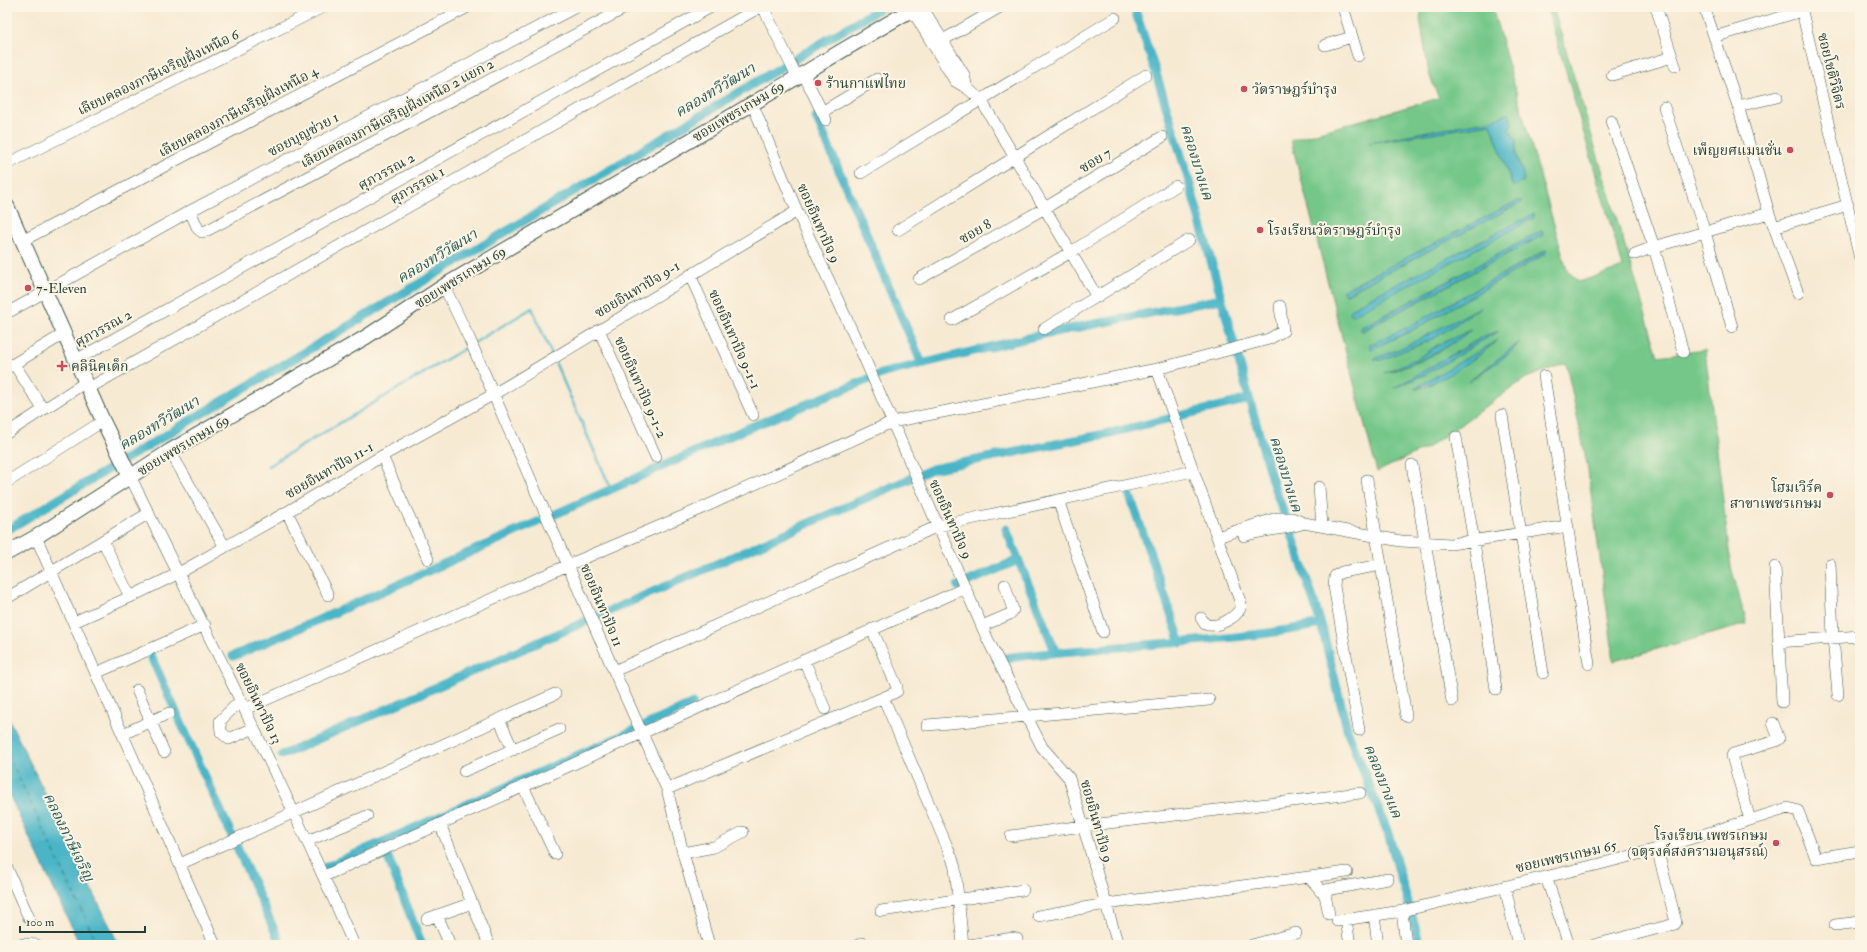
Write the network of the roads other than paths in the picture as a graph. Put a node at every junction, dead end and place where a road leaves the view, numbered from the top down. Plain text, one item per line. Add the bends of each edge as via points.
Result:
1 (323, 7) edge
2 (468, 7) edge
3 (576, 7) edge
4 (627, 7) edge
5 (711, 7) edge
6 (760, 7) edge
7 (763, 7) edge
8 (1000, 7) edge
9 (1343, 7) edge
10 (1656, 7) edge
11 (1704, 7) edge
12 (916, 8) edge
13 (1802, 9) edge
14 (1115, 18) dead end
15 (1352, 37) junction
16 (1714, 37) junction
17 (943, 40) junction
18 (1325, 45) dead end
19 (1358, 56) dead end
20 (798, 74) junction
21 (1612, 75) dead end
22 (1146, 76) dead end
23 (878, 79) dead end
24 (967, 88) junction
25 (1777, 97) dead end
26 (981, 100) junction
27 (752, 103) junction
28 (1738, 106) junction
29 (1664, 107) dead end
30 (1611, 121) dead end
31 (1162, 137) dead end
32 (1015, 158) junction
33 (7, 164) edge
34 (861, 173) dead end
35 (1176, 186) dead end
36 (1848, 205) junction
37 (7, 208) edge
38 (1045, 208) junction
39 (190, 211) junction
40 (797, 211) junction
41 (1769, 213) junction
42 (1774, 227) junction
43 (898, 230) dead end
44 (1705, 232) junction
45 (1857, 235) edge
46 (1189, 240) dead end
47 (22, 241) junction
48 (1654, 247) junction
49 (1070, 252) junction
50 (1635, 254) dead end
51 (1860, 259) edge
52 (690, 275) junction
53 (919, 279) dead end
54 (444, 286) junction
55 (45, 291) junction
56 (1798, 294) dead end
57 (1097, 297) junction
58 (1280, 306) dead end
59 (7, 313) edge
60 (952, 320) dead end
61 (1732, 327) dead end
62 (1044, 329) dead end
63 (599, 330) junction
64 (64, 334) junction
65 (1683, 352) dead end
66 (76, 360) junction
67 (12, 369) edge
68 (1157, 369) junction
69 (1544, 376) dead end
70 (87, 385) junction
71 (494, 394) junction
72 (43, 409) junction
73 (752, 415) dead end
74 (1502, 415) dead end
75 (103, 421) junction
76 (892, 422) junction
77 (7, 433) edge
78 (1456, 437) dead end
79 (170, 451) junction
80 (382, 456) junction
81 (656, 457) dead end
82 (1412, 465) dead end
83 (1193, 471) junction
84 (128, 472) junction
85 (1367, 480) dead end
86 (7, 482) edge
87 (1319, 487) dead end
88 (1058, 500) junction
89 (287, 512) junction
90 (149, 513) junction
91 (938, 526) junction
92 (1322, 526) junction
93 (1568, 526) junction
94 (1521, 534) junction
95 (1376, 536) junction
96 (36, 537) junction
97 (1218, 540) junction
98 (102, 541) junction
99 (1474, 542) junction
100 (1426, 543) junction
101 (225, 547) junction
102 (7, 553) edge
103 (428, 559) dead end
104 (568, 564) junction
105 (1830, 564) dead end
106 (1381, 565) junction
107 (1775, 567) dead end
108 (51, 572) junction
109 (179, 573) junction
110 (1005, 585) dead end
111 (965, 588) junction
112 (328, 595) dead end
113 (130, 597) junction
114 (7, 598) edge
115 (1201, 618) dead end
116 (74, 622) junction
117 (205, 625) junction
118 (982, 626) junction
119 (872, 629) junction
120 (1103, 632) dead end
121 (1860, 636) edge
122 (1833, 638) junction
123 (1778, 642) junction
124 (804, 660) junction
125 (1589, 664) dead end
126 (614, 671) junction
127 (96, 673) junction
128 (1543, 673) dead end
129 (137, 690) dead end
130 (1496, 690) dead end
131 (555, 694) dead end
132 (1838, 695) dead end
133 (884, 699) junction
134 (1209, 700) dead end
135 (1452, 701) dead end
136 (1782, 702) dead end
137 (243, 704) junction
138 (825, 708) dead end
139 (169, 713) dead end
140 (1026, 716) junction
141 (1406, 716) dead end
142 (499, 719) junction
143 (150, 721) junction
144 (1773, 723) dead end
145 (927, 724) dead end
146 (254, 728) junction
147 (558, 729) dead end
148 (641, 730) junction
149 (1359, 730) dead end
150 (123, 734) junction
151 (513, 750) junction
152 (164, 752) dead end
153 (464, 771) dead end
154 (523, 786) junction
155 (667, 789) junction
156 (1360, 793) dead end
157 (294, 811) junction
158 (367, 816) dead end
159 (1750, 820) junction
160 (440, 824) junction
161 (1083, 826) junction
162 (743, 832) dead end
163 (1011, 836) dead end
164 (307, 841) junction
165 (1657, 849) junction
166 (1860, 851) edge
167 (682, 853) junction
168 (555, 854) dead end
169 (180, 864) junction
170 (7, 868) edge
171 (1347, 872) dead end
172 (324, 876) junction
173 (1309, 877) junction
174 (1546, 877) junction
175 (1388, 879) dead end
176 (1505, 886) junction
177 (1022, 890) dead end
178 (1320, 891) junction
179 (959, 898) junction
180 (472, 903) junction
181 (1106, 904) junction
182 (881, 911) dead end
183 (1402, 911) junction
184 (1374, 915) junction
185 (1038, 916) dead end
186 (29, 918) dead end
187 (1337, 918) junction
188 (1860, 922) edge
189 (1836, 926) dead end
190 (1296, 933) dead end
191 (1517, 941) dead end
192 (1623, 941) edge
193 (19, 945) edge
194 (36, 945) edge
195 (216, 945) edge
196 (354, 945) edge
197 (450, 945) edge
198 (489, 945) edge
199 (709, 945) edge
200 (963, 945) edge
201 (969, 945) edge
202 (1017, 945) edge
203 (1118, 945) edge
204 (1252, 945) edge
205 (1350, 945) edge
206 (1378, 945) edge
207 (1406, 945) edge
208 (1569, 945) edge
209 (1594, 945) edge

1 - 33 street, เลียบคลองภาษีเจริญฝั่งเหนือ 6
2 - 47 street, เลียบคลองภาษีเจริญฝั่งเหนือ 4
3 - 39 street, ซอยบุญช่วย 1
4 - 39 street, เลียบคลองภาษีเจริญฝั่งเหนือ 2 แยก 2 via 206,231 198,229
5 - 66 street, ศุภวรรณ 2
6 - 70 street, ศุภวรรณ 1
7 - 20 street
8 - 17 street
9 - 15 street
10 - 21 street via 1674,62
11 - 16 street
12 - 17 street
12 - 20 main road, ซอยเพชรเกษม 69
12 - 24 street via 955,81
13 - 16 street
13 - 36 street, ซอยโชติวิจิตร
14 - 26 street
15 - 18 street
15 - 19 street
16 - 28 street
17 - 24 street via 964,76
20 - 23 street via 824,116
20 - 27 main road, ซอยเพชรเกษม 69
22 - 32 street
24 - 26 street
25 - 28 street
26 - 32 street
26 - 34 street
27 - 40 street, ซอยอินทาปัจ 9
27 - 54 main road, ซอยเพชรเกษม 69
28 - 41 street
29 - 44 street
30 - 48 street
31 - 38 street, ซอย 7
32 - 38 street
32 - 43 street
35 - 49 street
36 - 42 street
36 - 45 street, ซอยโชติวิจิตร
37 - 47 main road
38 - 49 street
38 - 53 street, ซอย 8
39 - 55 street, ซอยบุญช่วย 1
40 - 52 street, ซอยอินทาปัจ 9-1
40 - 76 street, ซอยอินทาปัจ 9
41 - 42 street
41 - 44 street
42 - 56 street
44 - 48 street
44 - 61 street
45 - 51 street, ซอยโชติวิจิตร
46 - 57 street
47 - 55 main road
48 - 50 street
48 - 65 street
49 - 57 street
49 - 60 street
52 - 63 street, ซอยอินทาปัจ 9-1
52 - 73 street, ซอยอินทาปัจ 9-1-1
54 - 71 street, ซอยอินทาปัจ 11
54 - 79 main road, ซอยเพชรเกษม 69 via 366,337
55 - 59 street, ซอยบุญช่วย 1
55 - 64 main road
57 - 62 street
58 - 68 street via 1283,331 1269,339
63 - 71 street, ซอยอินทาปัจ 9-1
63 - 81 street, ซอยอินทาปัจ 9-1-2
64 - 66 main road
64 - 67 street
66 - 70 main road
67 - 72 street
68 - 76 street
68 - 83 street
69 - 93 street
70 - 72 street, ศุภวรรณ 1
70 - 75 main road
71 - 80 street, ซอยอินทาปัจ 11-1
71 - 104 street, ซอยอินทาปัจ 11
72 - 77 street, ศุภวรรณ 1
74 - 94 street
75 - 84 main road
75 - 86 street
76 - 91 street, ซอยอินทาปัจ 9
76 - 104 street via 700,509
78 - 99 street
79 - 84 main road, ซอยเพชรเกษม 69
79 - 101 street
80 - 89 street, ซอยอินทาปัจ 11-1
80 - 103 street
82 - 100 street
83 - 88 street
83 - 97 street
84 - 90 street, ซอยอินทาปัจ 13
84 - 96 main road, ซอยเพชรเกษม 69
85 - 95 street
87 - 92 street
88 - 91 street
88 - 120 street
89 - 101 street, ซอยอินทาปัจ 11-1
89 - 112 street
90 - 98 street
90 - 109 street, ซอยอินทาปัจ 13
91 - 111 street, ซอยอินทาปัจ 9
91 - 126 street
92 - 95 street
92 - 97 street via 1277,523
93 - 94 street
93 - 125 street
94 - 99 street
94 - 128 street
95 - 100 street
95 - 106 street
96 - 102 main road, ซอยเพชรเกษม 69
96 - 108 street
97 - 115 street via 1241,609 1236,615 1212,625 1205,624
98 - 108 street
98 - 113 street
99 - 100 street
99 - 130 street
100 - 135 street
101 - 109 street, ซอยอินทาปัจ 11-1
104 - 126 street, ซอยอินทาปัจ 11
104 - 137 street
105 - 122 street
106 - 141 street
106 - 149 street via 1342,572 1335,576 1334,586
107 - 123 street
108 - 114 street
108 - 116 street
109 - 113 street, ซอยอินทาปัจ 11-1
109 - 117 street, ซอยอินทาปัจ 13
110 - 118 street via 1013,610 1010,614
111 - 118 street, ซอยอินทาปัจ 9
111 - 119 street
113 - 116 street, ซอยอินทาปัจ 11-1
116 - 127 street
117 - 127 street
117 - 137 street, ซอยอินทาปัจ 13
118 - 140 street, ซอยอินทาปัจ 9
119 - 124 street
119 - 133 street via 897,691
121 - 122 street
122 - 123 street
122 - 132 street
123 - 136 street
124 - 138 street
124 - 148 street
126 - 148 street, ซอยอินทาปัจ 11
127 - 150 street
129 - 143 street
131 - 142 street
133 - 155 street
133 - 179 street via 952,858
134 - 140 street
137 - 146 street, ซอยอินทาปัจ 13
137 - 146 street via 220,721 222,732 229,739
139 - 143 street
140 - 145 street
140 - 161 street, ซอยอินทาปัจ 9 via 1042,747 1069,778
142 - 151 street
142 - 157 street
143 - 150 street
143 - 152 street
144 - 159 street via 1779,739 1732,756
146 - 157 street, ซอยอินทาปัจ 13
147 - 151 street
148 - 154 street
148 - 155 street, ซอยอินทาปัจ 11
150 - 169 street
151 - 153 street
154 - 160 street
154 - 168 street
155 - 167 street, ซอยอินทาปัจ 11
156 - 161 street
157 - 164 street, ซอยอินทาปัจ 13
157 - 169 street
158 - 164 street
159 - 165 street, ซอยเพชรเกษม 65
159 - 166 street, ซอยเพชรเกษม 65 via 1791,808 1798,811 1816,858
160 - 172 street
160 - 180 street
161 - 163 street
161 - 181 street, ซอยอินทาปัจ 9
162 - 167 street via 714,847
164 - 172 street, ซอยอินทาปัจ 13
165 - 174 street, ซอยเพชรเกษม 65
165 - 192 street via 1676,922
167 - 199 street, ซอยอินทาปัจ 11
169 - 195 street
170 - 186 street
171 - 173 street
172 - 196 street, ซอยอินทาปัจ 13
173 - 178 street
173 - 181 street
174 - 176 street, ซอยเพชรเกษม 65
174 - 208 street
175 - 178 street
176 - 183 street, ซอยเพชรเกษม 65
176 - 191 street
177 - 179 street
178 - 187 street
179 - 182 street
179 - 200 street
180 - 197 street via 432,917
180 - 198 street
181 - 185 street
181 - 203 street, ซอยอินทาปัจ 9
183 - 184 street, ซอยเพชรเกษม 65
183 - 207 street
184 - 187 street, ซอยเพชรเกษม 65
184 - 206 street
187 - 205 street
188 - 189 street
190 - 204 street
192 - 209 street
193 - 194 street
201 - 202 street via 1013,938 1017,938

